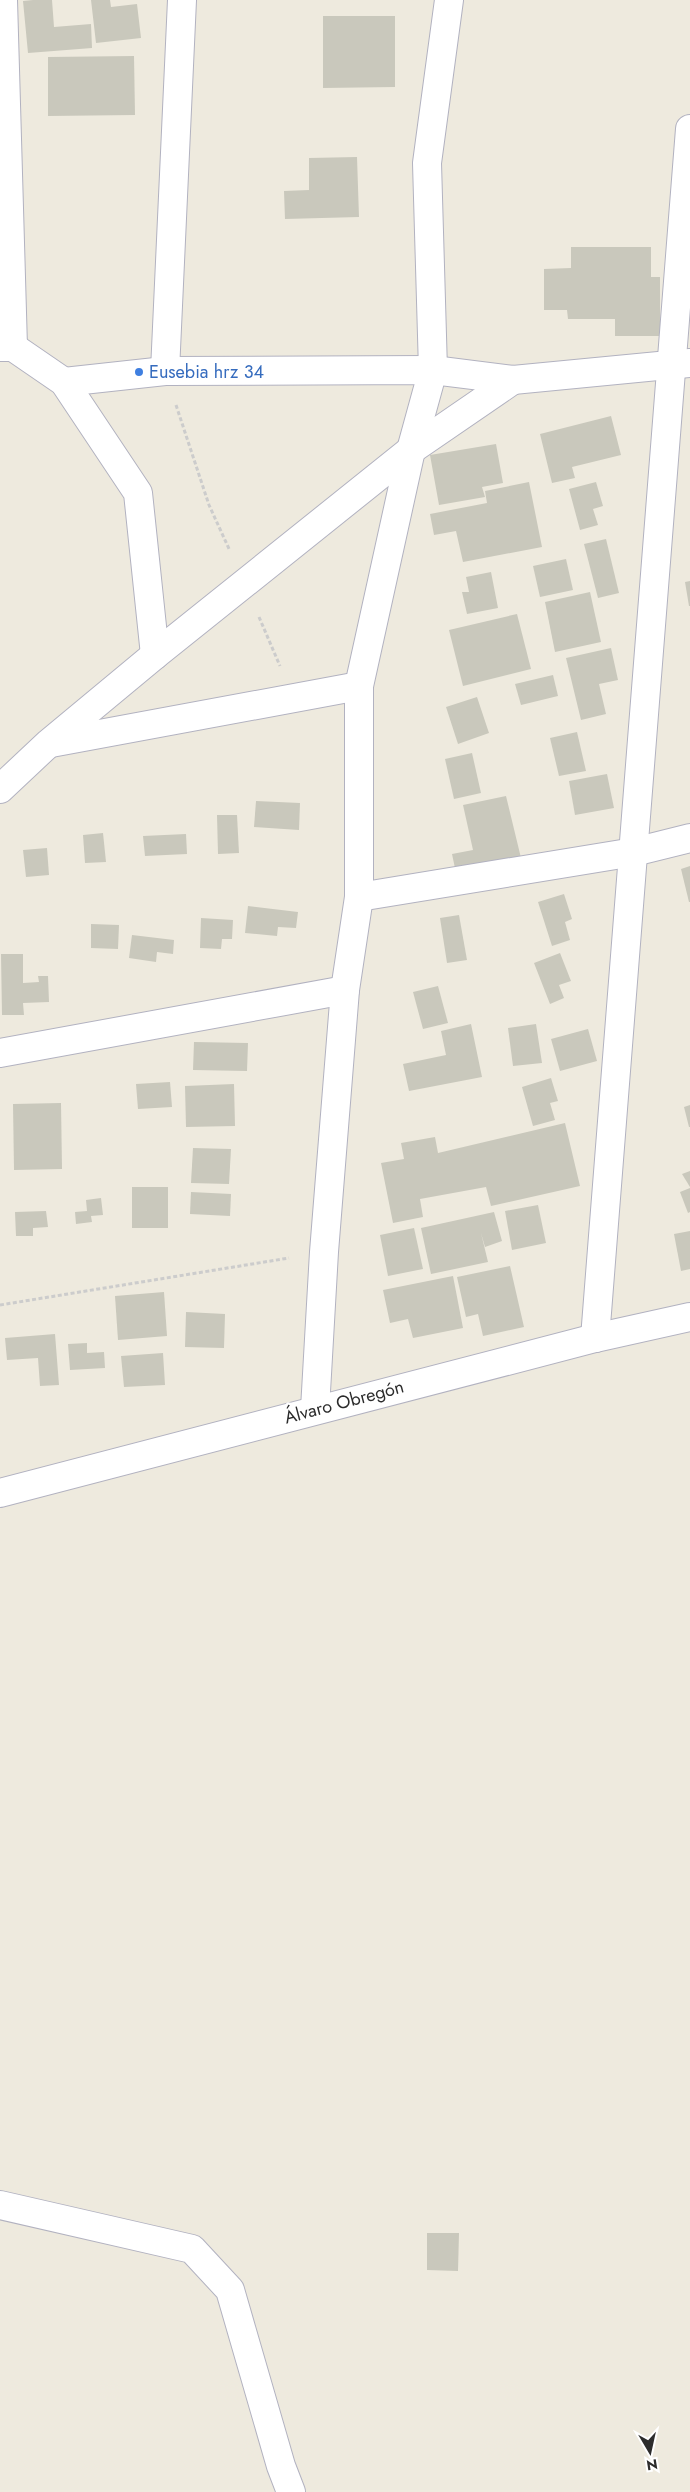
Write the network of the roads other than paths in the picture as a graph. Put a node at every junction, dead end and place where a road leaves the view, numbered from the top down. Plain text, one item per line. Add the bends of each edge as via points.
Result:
1 (3, 0) edge
2 (182, 0) edge
3 (449, 0) edge
4 (690, 129) edge
5 (7, 347) edge
6 (681, 364) edge
7 (433, 370) junction
8 (164, 371) junction
9 (513, 380) junction
10 (64, 382) junction
11 (411, 450) junction
12 (155, 655) junction
13 (359, 686) junction
14 (49, 743) junction
15 (0, 790) edge
16 (690, 838) edge
17 (634, 852) junction
18 (358, 897) junction
19 (346, 990) junction
20 (0, 1053) edge
21 (690, 1317) edge
22 (595, 1338) junction
23 (315, 1410) junction
24 (0, 1493) edge
25 (0, 2206) edge
26 (291, 2492) edge

1 - 5 street
2 - 8 street
3 - 7 street via 427,163
4 - 6 street
5 - 10 street
6 - 9 street
6 - 17 street
7 - 8 street
7 - 9 street
7 - 11 street
8 - 10 street
9 - 11 street
10 - 12 street via 138,493
11 - 12 street
11 - 13 street
12 - 14 street
13 - 14 street
13 - 18 street
14 - 15 street
16 - 17 street
17 - 18 street
17 - 22 street
18 - 19 street
19 - 20 street
19 - 23 street via 324,1252
21 - 22 street, Álvaro Obregón
22 - 23 street, Álvaro Obregón
23 - 24 street, Álvaro Obregón
25 - 26 street via 192,2249 230,2290 280,2466

